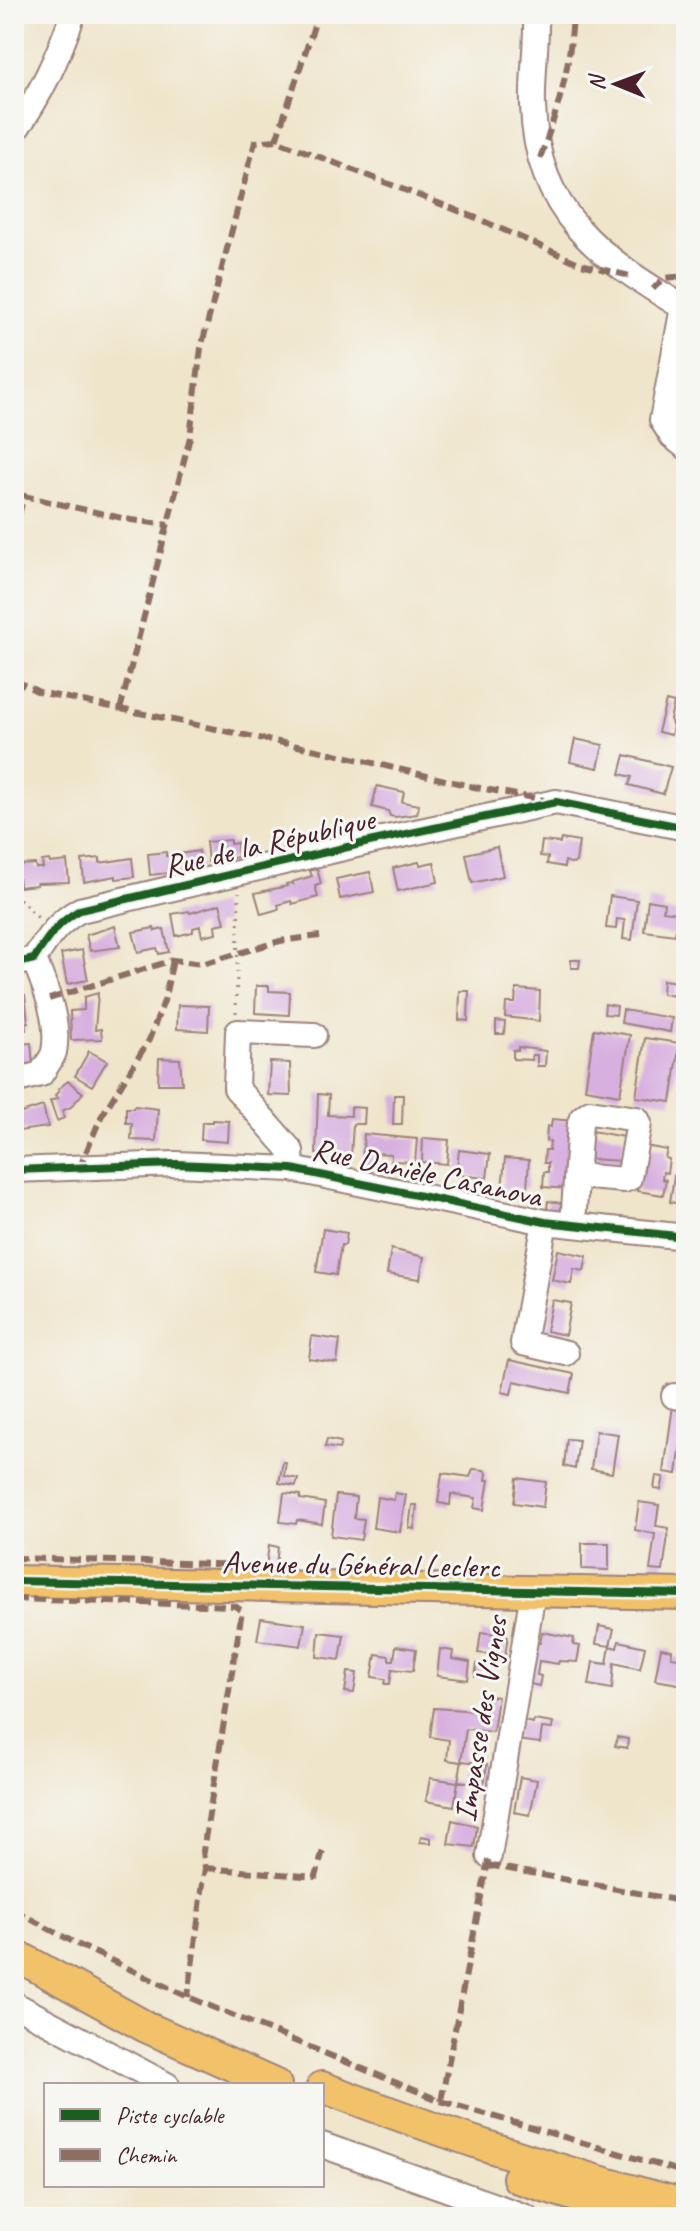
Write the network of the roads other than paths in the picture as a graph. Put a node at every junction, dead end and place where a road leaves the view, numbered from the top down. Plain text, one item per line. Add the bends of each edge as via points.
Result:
1 (73, 14) edge
2 (536, 14) edge
3 (14, 132) edge
4 (685, 308) edge
5 (686, 447) edge
6 (686, 828) edge
7 (24, 962) edge
8 (314, 1035) dead end
9 (14, 1081) edge
10 (292, 1169) junction
11 (14, 1170) edge
12 (577, 1176) dead end
13 (545, 1222) junction
14 (573, 1224) junction
15 (686, 1237) edge
16 (566, 1353) dead end
17 (24, 1580) edge
18 (533, 1592) junction
19 (686, 1594) edge
20 (489, 1856) dead end
21 (14, 1954) edge
22 (68, 1982) junction
23 (14, 2004) edge
24 (163, 2083) edge
25 (272, 2083) edge
26 (313, 2083) edge
27 (324, 2087) edge
28 (324, 2106) edge
29 (324, 2146) edge
30 (686, 2205) edge
31 (526, 2217) edge
32 (643, 2217) edge

1 - 3 street via 40,94
2 - 4 street via 535,132 550,186 586,239
4 - 5 street via 662,420
6 - 7 street, Rue de la République via 556,802 80,910 64,919
7 - 9 street via 45,987 54,1020 54,1053 41,1074
8 - 10 street via 238,1032 236,1088 291,1151
10 - 11 street, Rue Danièle Casanova via 176,1164
10 - 13 street, Rue Danièle Casanova
12 - 14 street
13 - 14 street, Rue Danièle Casanova
13 - 16 street via 523,1343
14 - 15 street, Rue Danièle Casanova
17 - 18 main road, Avenue du Général Leclerc
18 - 19 main road, Avenue du Général Leclerc
18 - 20 street, Impasse des Vignes
21 - 22 main road
22 - 25 main road via 146,2027
22 - 26 main road
23 - 24 street
27 - 30 main road via 473,2143
28 - 32 main road via 413,2143
29 - 31 street

